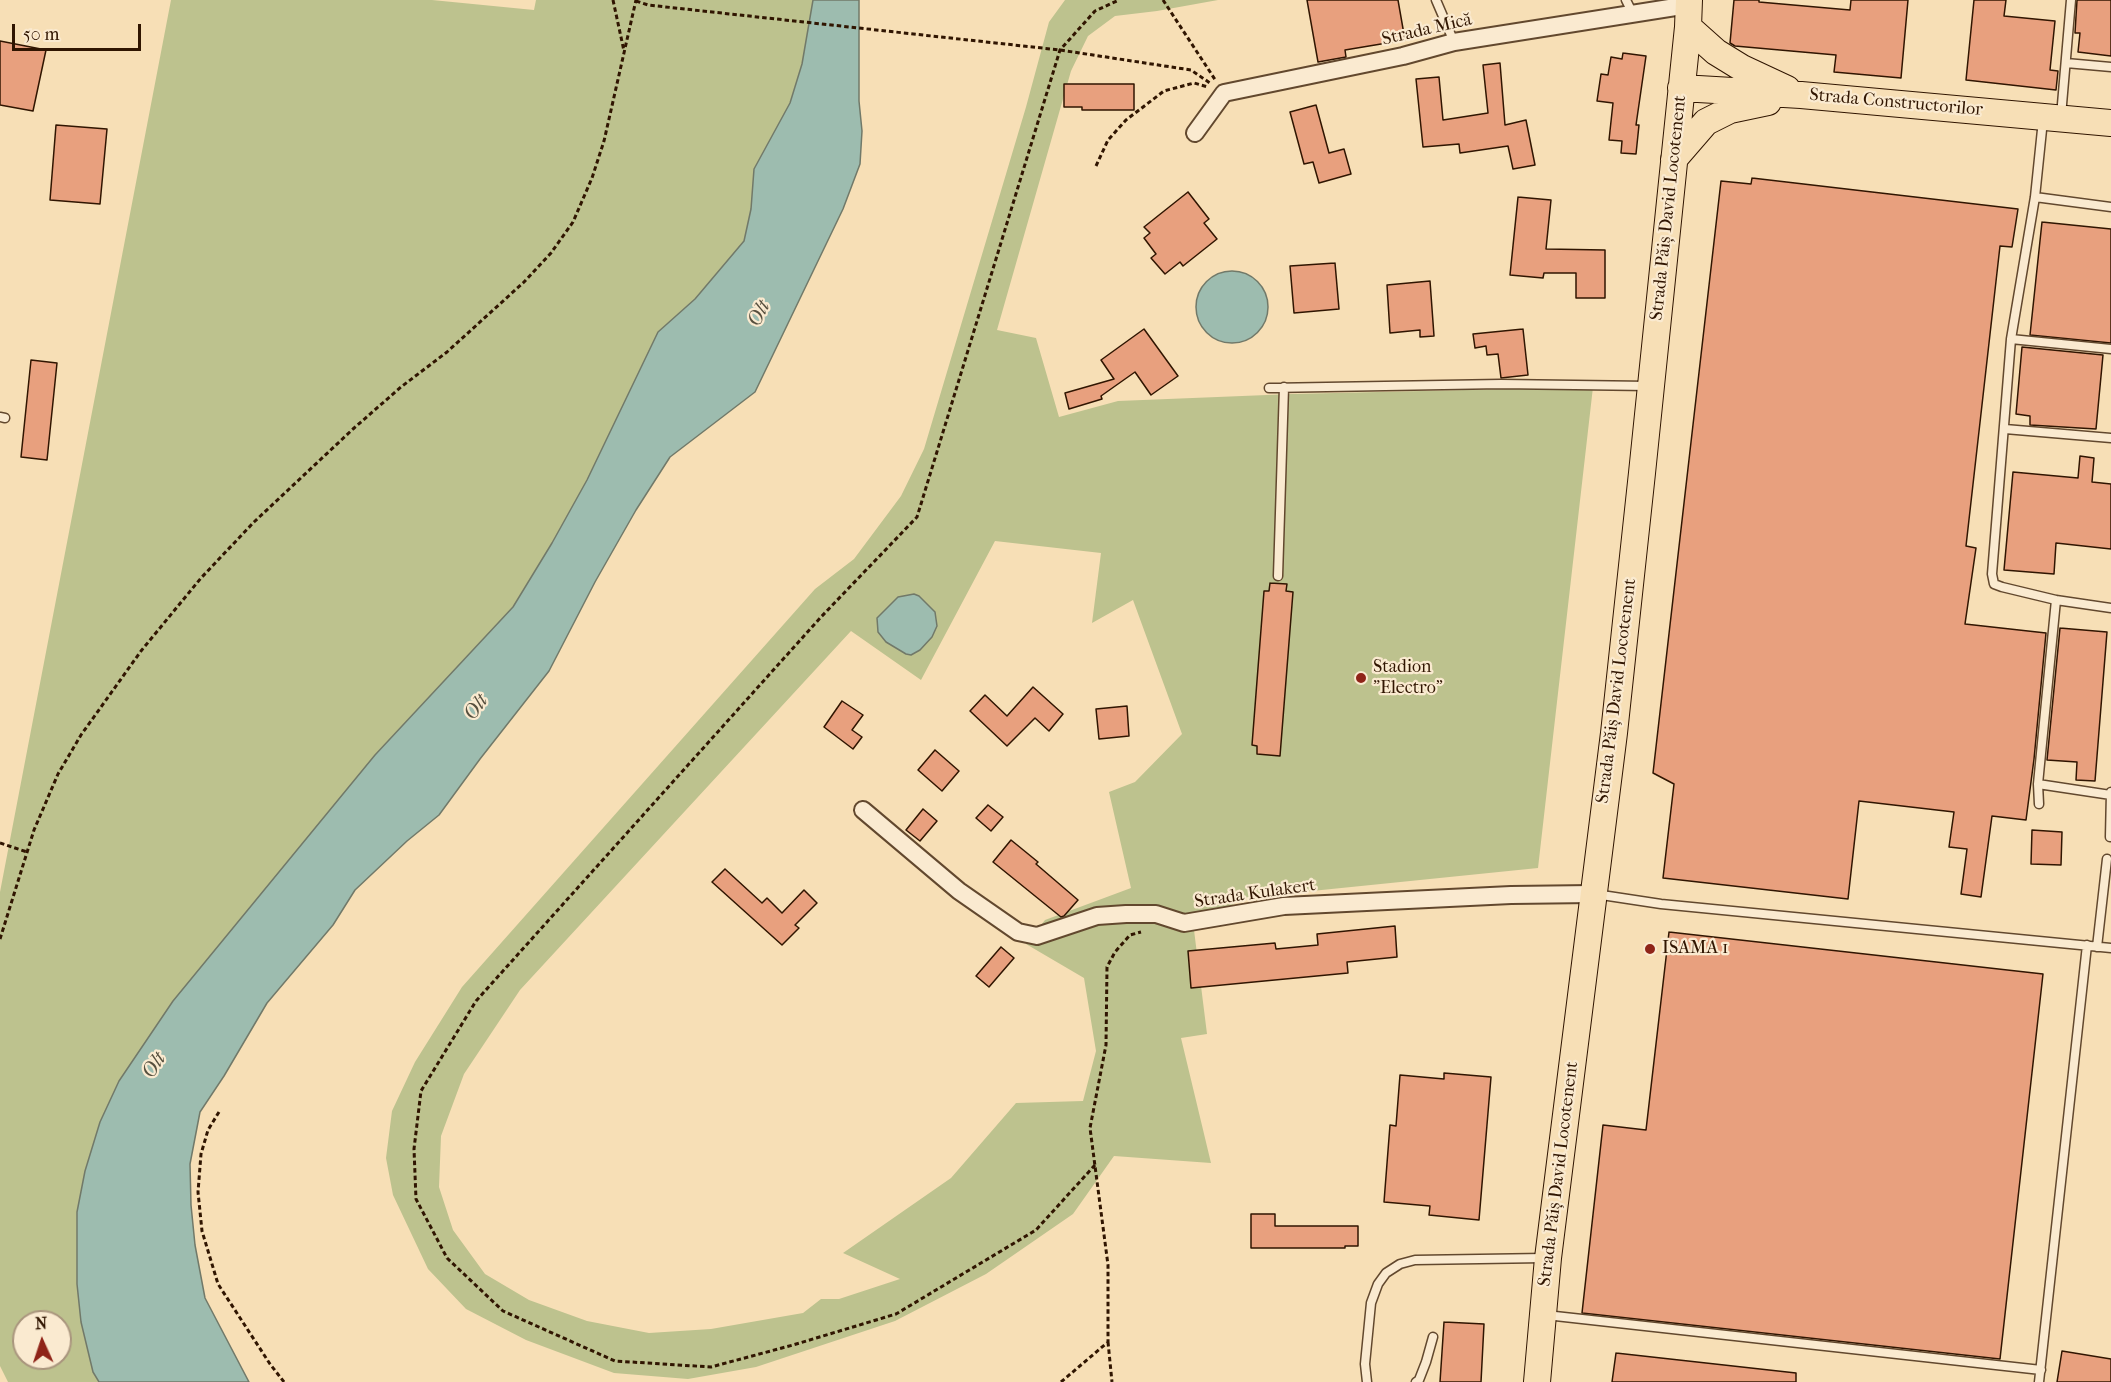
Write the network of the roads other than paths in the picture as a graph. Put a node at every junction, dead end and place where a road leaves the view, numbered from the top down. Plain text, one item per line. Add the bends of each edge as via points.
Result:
1 (1436, 0) edge
2 (2071, 0) edge
3 (1630, 7) edge
4 (1688, 11) edge
5 (1454, 42) junction
6 (2066, 63) junction
7 (2111, 67) edge
8 (1681, 88) junction
9 (1801, 95) junction
10 (2052, 117) junction
11 (2111, 123) edge
12 (1195, 133) dead end
13 (1674, 159) junction
14 (2035, 197) junction
15 (2111, 207) edge
16 (2011, 339) junction
17 (2111, 350) edge
18 (1651, 386) junction
19 (1269, 387) dead end
20 (1284, 387) junction
21 (2005, 429) junction
22 (2111, 438) edge
23 (1278, 576) dead end
24 (2056, 600) junction
25 (2111, 608) edge
26 (2038, 784) junction
27 (2111, 794) edge
28 (2038, 804) dead end
29 (863, 810) dead end
30 (2110, 837) edge
31 (2107, 859) dead end
32 (1592, 894) junction
33 (2087, 945) junction
34 (2097, 947) junction
35 (2111, 948) edge
36 (1548, 1258) junction
37 (1542, 1315) junction
38 (1432, 1337) dead end
39 (2041, 1370) junction
40 (1367, 1382) edge
41 (1416, 1382) edge
42 (1537, 1382) edge
43 (2039, 1382) edge

1 - 5 lane
2 - 6 lane
3 - 4 street, Strada Mică
3 - 5 street, Strada Mică
4 - 8 main road, Strada Păiș David Locotenent
4 - 9 main road via 1716,52
5 - 12 street, Strada Mică via 1224,93
6 - 7 lane
6 - 10 lane
8 - 9 main road, Strada Constructorilor
8 - 13 main road, Strada Păiș David Locotenent
9 - 10 main road, Strada Constructorilor
9 - 13 main road via 1730,110 1706,122
10 - 11 main road, Strada Constructorilor
10 - 14 lane
13 - 18 main road, Strada Păiș David Locotenent
14 - 15 lane
14 - 16 lane
16 - 17 lane
16 - 21 lane
18 - 20 lane
18 - 32 main road, Strada Păiș David Locotenent via 1614,733
19 - 20 lane
20 - 23 lane
21 - 22 lane
21 - 24 lane via 1994,584
24 - 25 lane
24 - 26 lane
26 - 27 lane
26 - 28 lane
27 - 30 lane
29 - 32 street, Strada Kulakert via 959,891 1018,932 1037,936 1097,916 1156,914 1184,923 1284,906
31 - 34 lane
32 - 33 lane
32 - 36 main road, Strada Păiș David Locotenent
33 - 34 lane
33 - 39 lane
34 - 35 lane
36 - 37 main road, Strada Păiș David Locotenent
36 - 40 lane via 1415,1260 1386,1273 1371,1303
37 - 39 lane
37 - 42 main road, Strada Păiș David Locotenent
38 - 41 lane
39 - 43 lane

